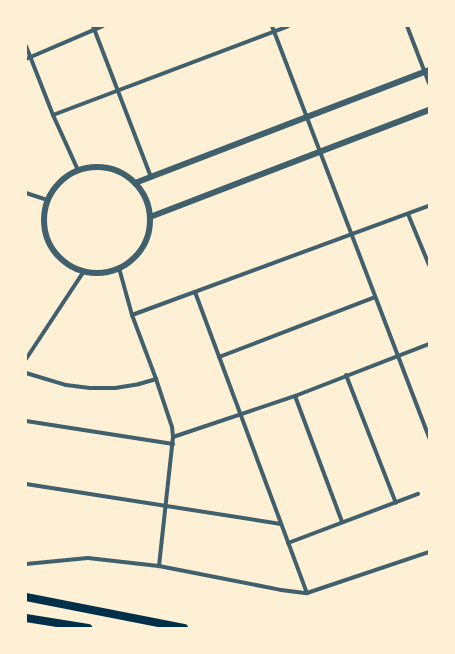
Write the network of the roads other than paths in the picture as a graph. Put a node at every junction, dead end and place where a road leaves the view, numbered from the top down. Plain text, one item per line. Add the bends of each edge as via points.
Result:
1 (103, 26) edge
2 (272, 26) edge
3 (288, 26) edge
4 (407, 26) edge
5 (93, 28) edge
6 (274, 31) junction
7 (26, 46) edge
8 (28, 58) edge
9 (427, 71) edge
10 (429, 83) edge
11 (117, 91) junction
12 (429, 110) edge
13 (53, 116) junction
14 (307, 117) junction
15 (320, 152) junction
16 (78, 170) junction
17 (151, 177) junction
18 (135, 183) junction
19 (26, 193) edge
20 (47, 200) junction
21 (429, 206) edge
22 (408, 214) junction
23 (150, 217) junction
24 (352, 234) junction
25 (429, 265) edge
26 (119, 268) junction
27 (84, 271) junction
28 (195, 292) junction
29 (375, 297) junction
30 (132, 315) junction
31 (429, 344) edge
32 (398, 356) junction
33 (219, 357) junction
34 (26, 359) edge
35 (26, 373) edge
36 (346, 375) junction
37 (156, 379) junction
38 (295, 396) junction
39 (241, 416) junction
40 (26, 421) edge
41 (173, 437) junction
42 (429, 438) edge
43 (173, 444) junction
44 (26, 484) edge
45 (418, 494) dead end
46 (396, 503) junction
47 (166, 507) junction
48 (342, 522) junction
49 (281, 524) junction
50 (288, 543) junction
51 (429, 552) edge
52 (26, 564) edge
53 (159, 566) junction
54 (307, 593) junction
55 (26, 597) edge
56 (26, 618) edge
57 (88, 628) edge
58 (184, 628) edge

1 - 5 street
2 - 6 street
3 - 6 street
4 - 9 street
5 - 8 street
5 - 11 street
6 - 11 street
6 - 14 street
7 - 8 street
8 - 13 street
9 - 10 street
9 - 14 street
11 - 13 street
11 - 17 street
12 - 15 street
13 - 16 street
14 - 15 street
14 - 17 street
15 - 23 street
15 - 24 street
16 - 18 street via 93,166 108,168 122,173
16 - 20 street via 63,178
17 - 18 street
18 - 23 street via 145,198
19 - 20 street
20 - 27 street via 44,223 47,239 56,254 69,265
21 - 22 street
22 - 24 street
22 - 25 street
23 - 26 street via 148,233 142,247 132,260
24 - 28 street
24 - 29 street
26 - 27 street via 102,273
26 - 30 street
27 - 34 street
28 - 30 street
28 - 33 street
29 - 32 street
29 - 33 street
30 - 37 street
31 - 32 street
32 - 36 street
32 - 42 street
33 - 39 street
35 - 37 street via 66,385 90,388 115,388
36 - 38 street
36 - 46 street
37 - 41 street
38 - 39 street
38 - 48 street
39 - 41 street
39 - 49 street
40 - 43 street
41 - 43 street
43 - 47 street
44 - 47 street
45 - 46 street
46 - 48 street
47 - 49 street
47 - 53 street
48 - 50 street
49 - 50 street
50 - 54 street
51 - 54 street
52 - 53 street via 88,558
53 - 54 street
55 - 58 highway
56 - 57 highway

